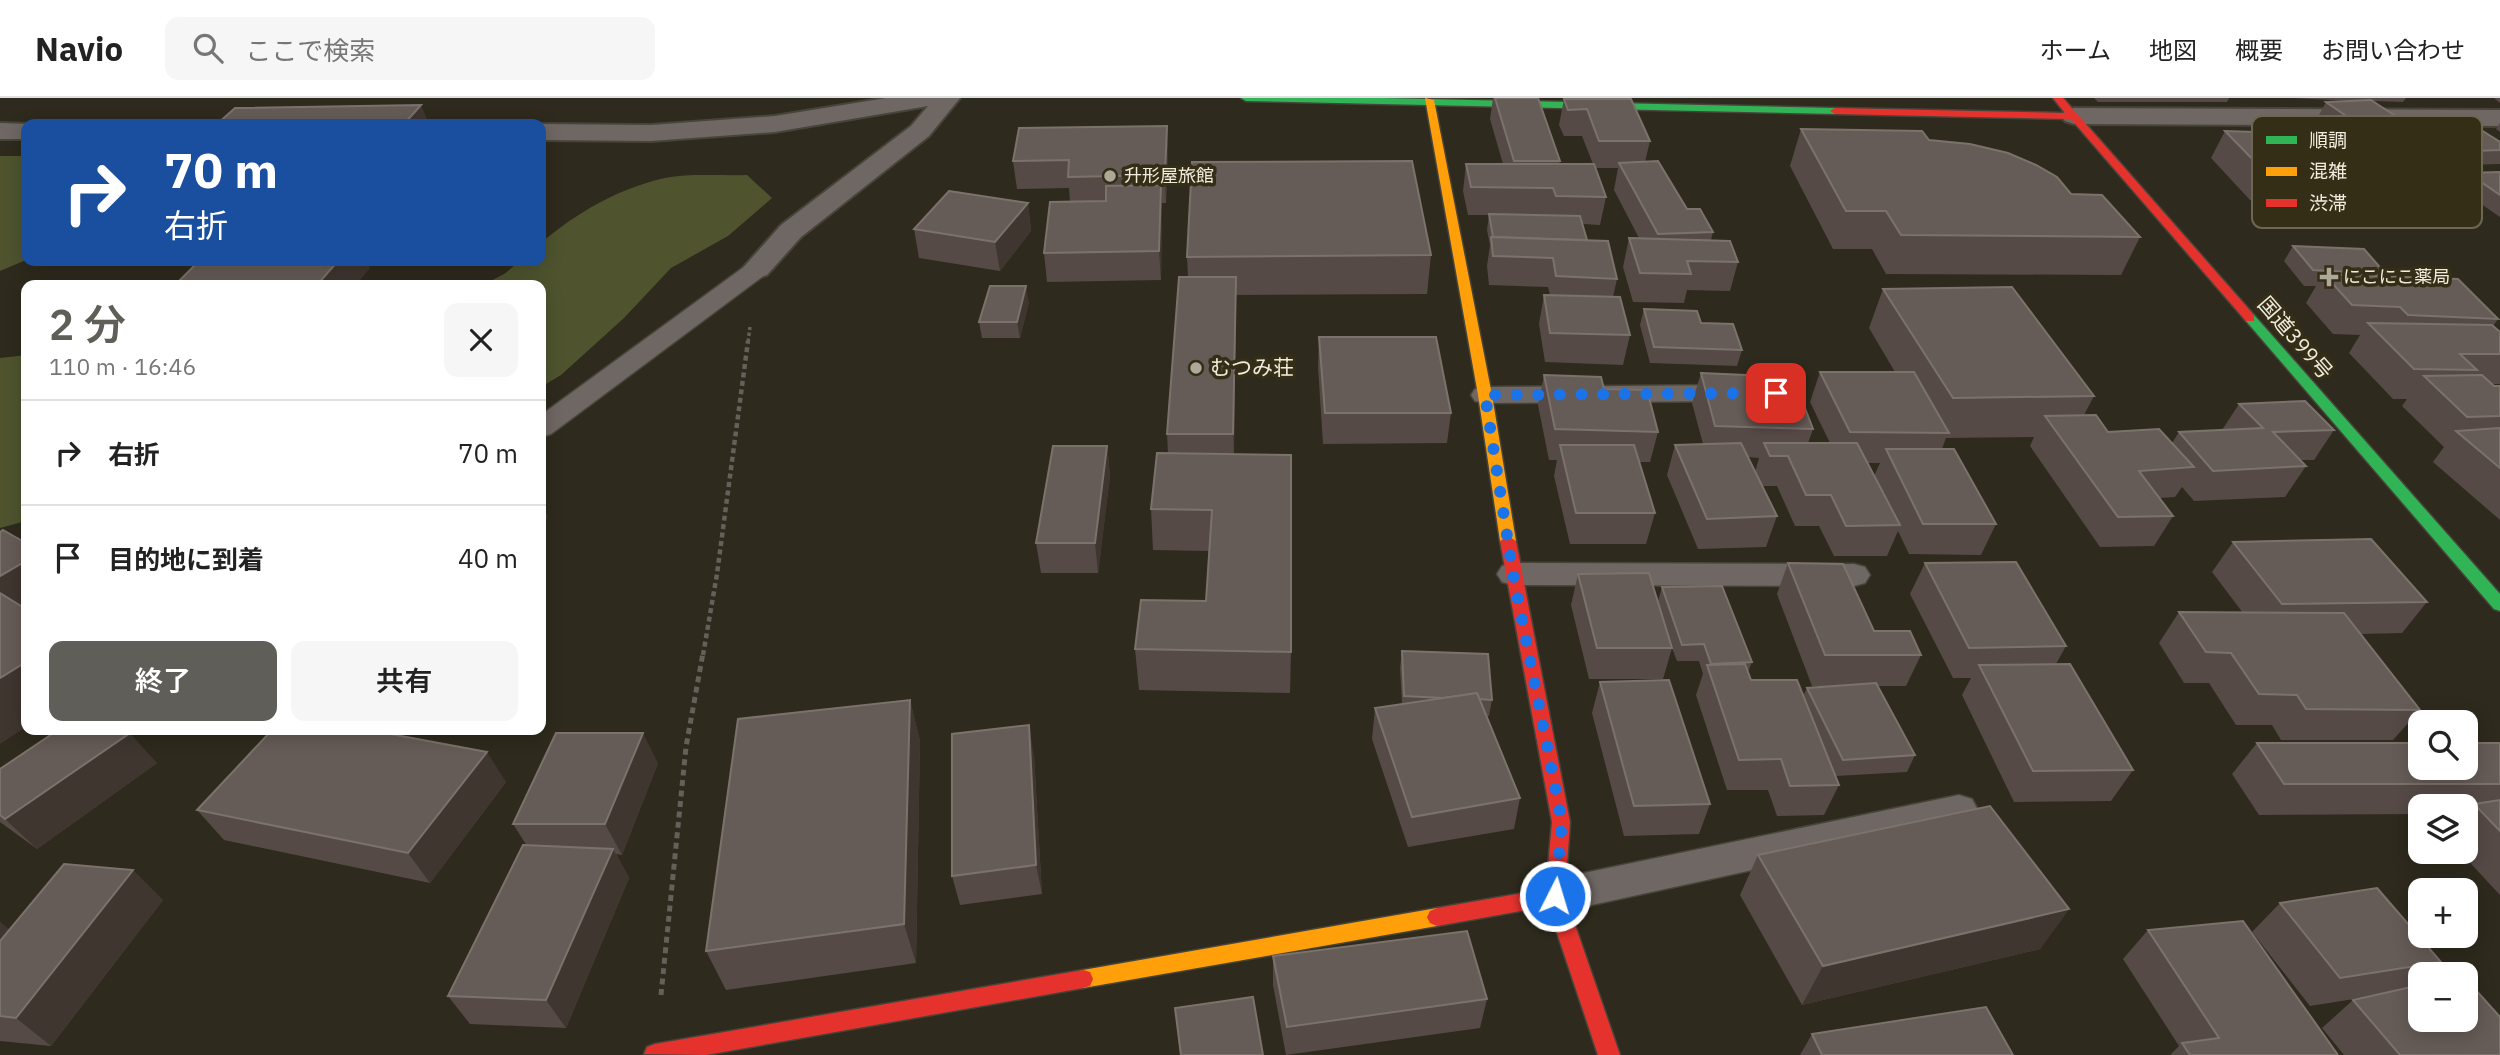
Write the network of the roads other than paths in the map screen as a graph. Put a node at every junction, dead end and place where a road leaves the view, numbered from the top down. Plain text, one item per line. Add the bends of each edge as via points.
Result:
1 (931, 98) edge
2 (948, 98) edge
3 (1245, 98) edge
4 (2414, 98) edge
5 (1429, 99) edge
6 (2066, 107) edge
7 (2404, 116) edge
8 (2441, 116) edge
9 (2482, 118) edge
10 (2500, 118) edge
11 (0, 131) edge
12 (21, 131) edge
13 (546, 132) edge
14 (757, 269) joint
15 (1763, 393) edge
16 (1485, 395) junction
17 (546, 424) edge
18 (1513, 574) junction
19 (1854, 575) dead end
20 (2500, 605) edge
21 (1959, 810) edge
22 (1555, 896) junction
23 (655, 1054) edge
24 (1609, 1055) edge

1 - 13 street via 775,124 651,133
2 - 14 street via 920,131 791,231
3 - 5 main road
4 - 8 street
5 - 6 main road
5 - 16 main road
6 - 7 street
6 - 20 main road, 国道399号
9 - 10 street
11 - 12 street
14 - 17 lane
15 - 16 lane
16 - 18 main road
18 - 19 lane
18 - 22 main road via 1562,822
21 - 22 lane
22 - 23 main road
22 - 24 main road

